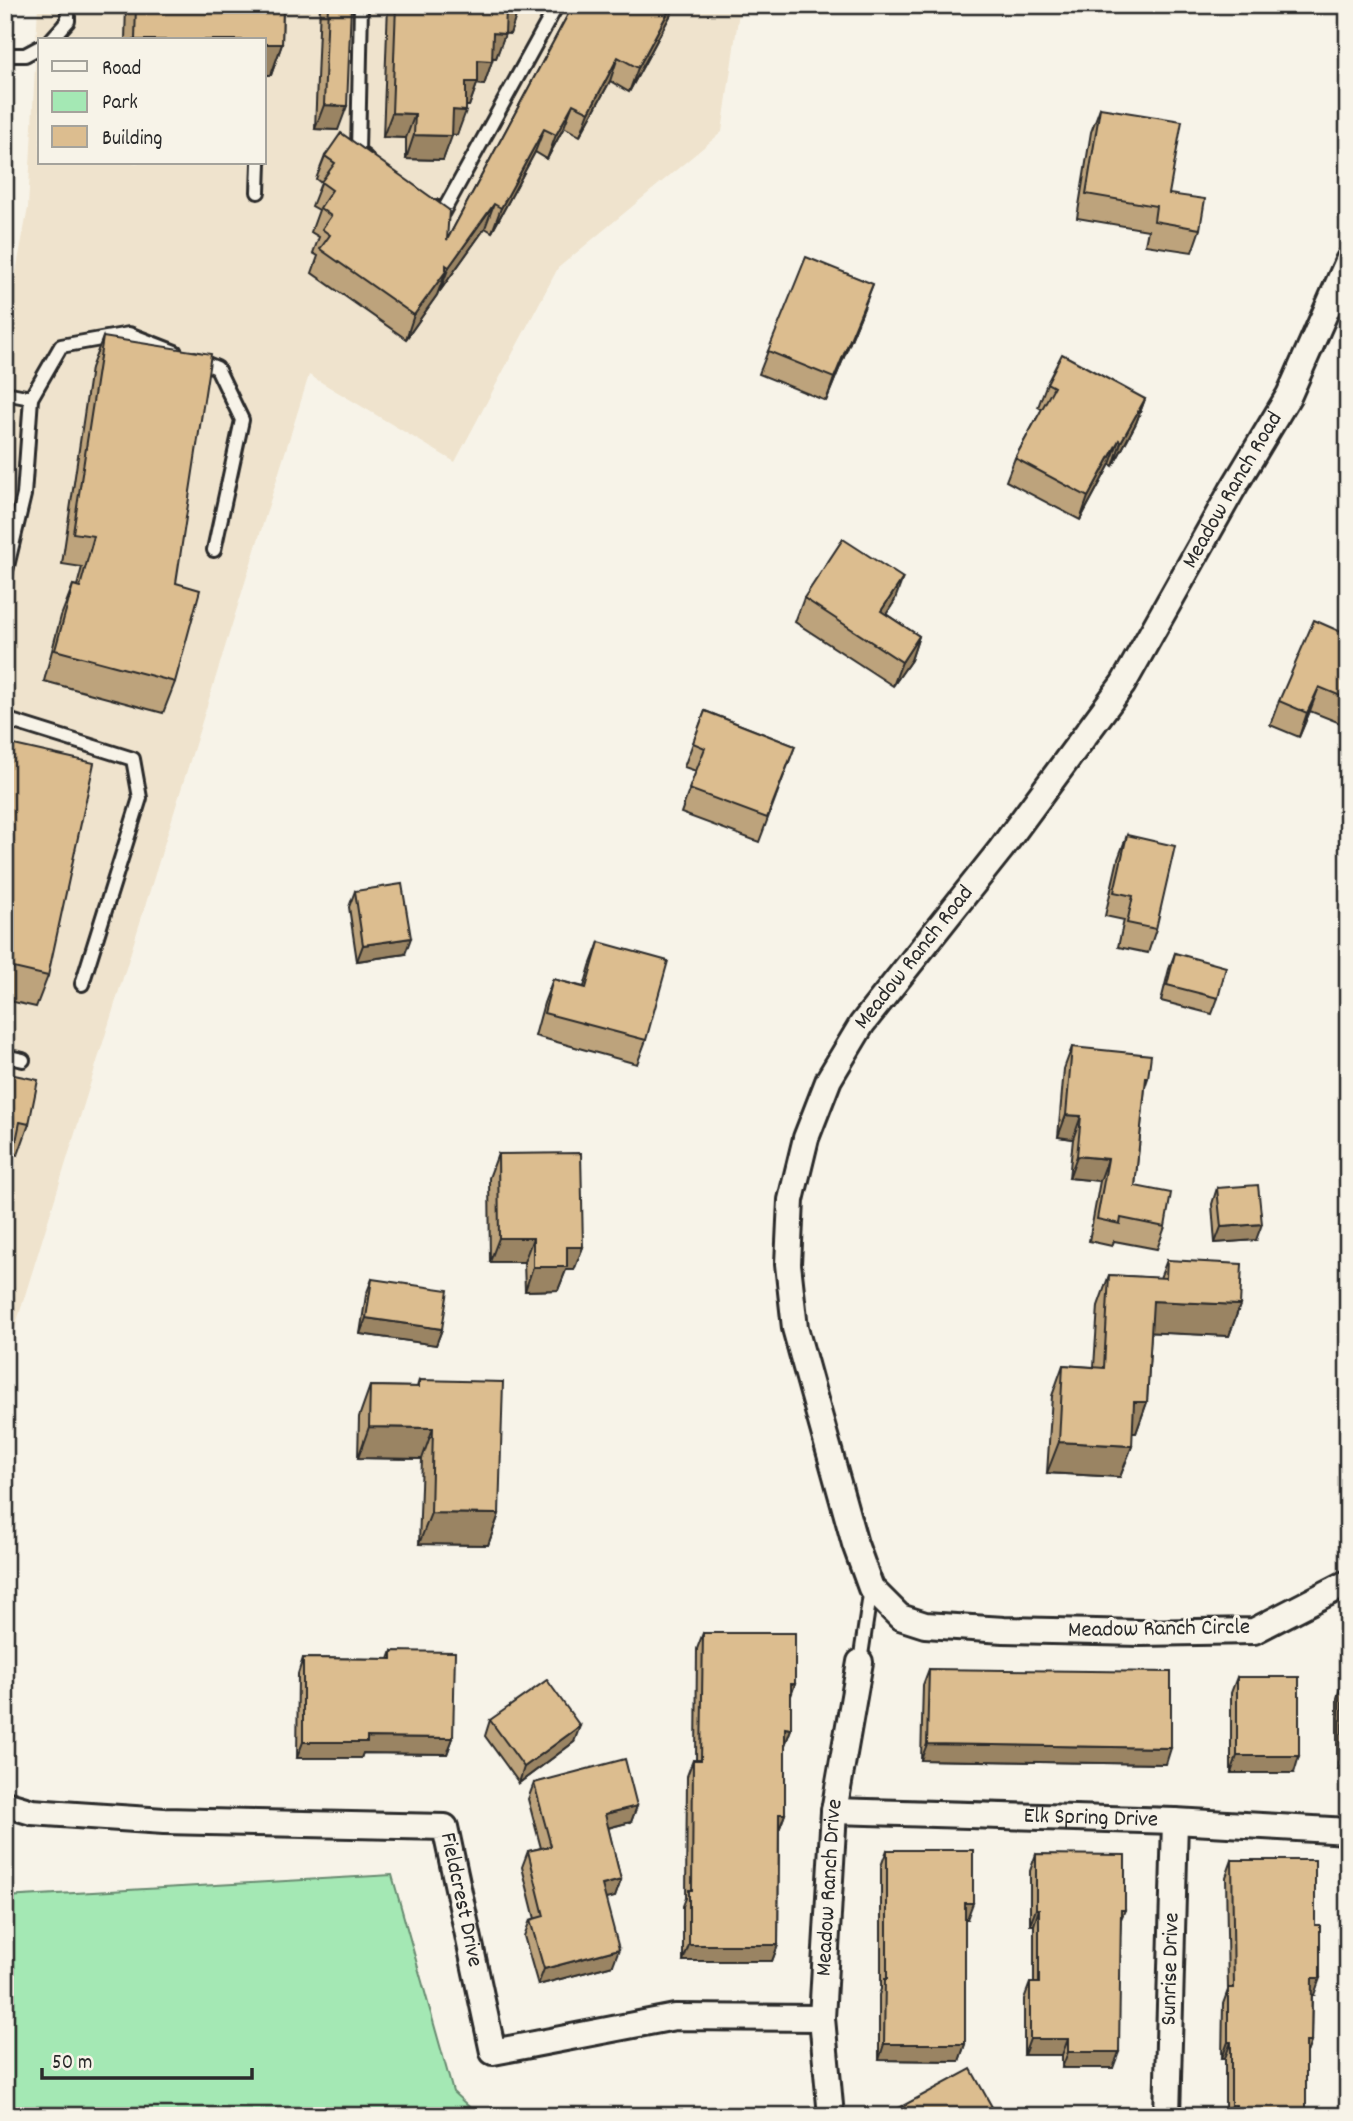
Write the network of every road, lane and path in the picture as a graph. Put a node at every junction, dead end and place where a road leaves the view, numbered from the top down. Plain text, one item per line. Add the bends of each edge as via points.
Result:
1 (68, 5) edge
2 (361, 5) edge
3 (557, 5) edge
4 (53, 38) edge
5 (38, 48) edge
6 (5, 55) edge
7 (259, 164) edge
8 (379, 167) edge
9 (258, 192) dead end
10 (422, 197) edge
11 (1348, 261) edge
12 (5, 393) edge
13 (31, 398) junction
14 (214, 550) dead end
15 (5, 575) edge
16 (5, 719) edge
17 (82, 984) dead end
18 (5, 1056) edge
19 (23, 1060) dead end
20 (1345, 1584) dead end
21 (871, 1588) junction
22 (1004, 1630) joint
23 (860, 1661) joint
24 (5, 1804) edge
25 (834, 1811) junction
26 (32, 1812) junction
27 (5, 1818) edge
28 (1175, 1821) junction
29 (1348, 1831) edge
30 (822, 2018) junction
31 (831, 2116) edge
32 (1167, 2116) edge

1 - 4 lane via 68,20
2 - 8 lane via 358,152
3 - 10 lane via 443,212
5 - 6 lane via 25,55
7 - 9 lane
11 - 21 street, Meadow Ranch Road via 1289,395 1123,684 1001,849 862,1024 829,1079 806,1138 792,1200 788,1264 795,1328
12 - 13 lane
13 - 14 lane via 61,346 129,334 217,368 242,421
13 - 15 lane via 24,495
16 - 17 lane via 133,759 140,798
18 - 19 lane
20 - 22 street, Meadow Ranch Circle via 1254,1631
21 - 22 street, Meadow Ranch Road via 900,1617 925,1625
21 - 23 lane
23 - 25 street, Meadow Ranch Drive
24 - 26 street, Fieldcrest Drive
25 - 28 street, Elk Spring Drive
25 - 30 street, Meadow Ranch Drive
26 - 27 street, Fieldcrest Drive
26 - 30 street, Fieldcrest Drive via 164,1821 445,1827 493,2052 675,2017
28 - 29 street, Elk Spring Drive
28 - 32 street, Sunrise Drive
30 - 31 street, Meadow Ranch Drive

